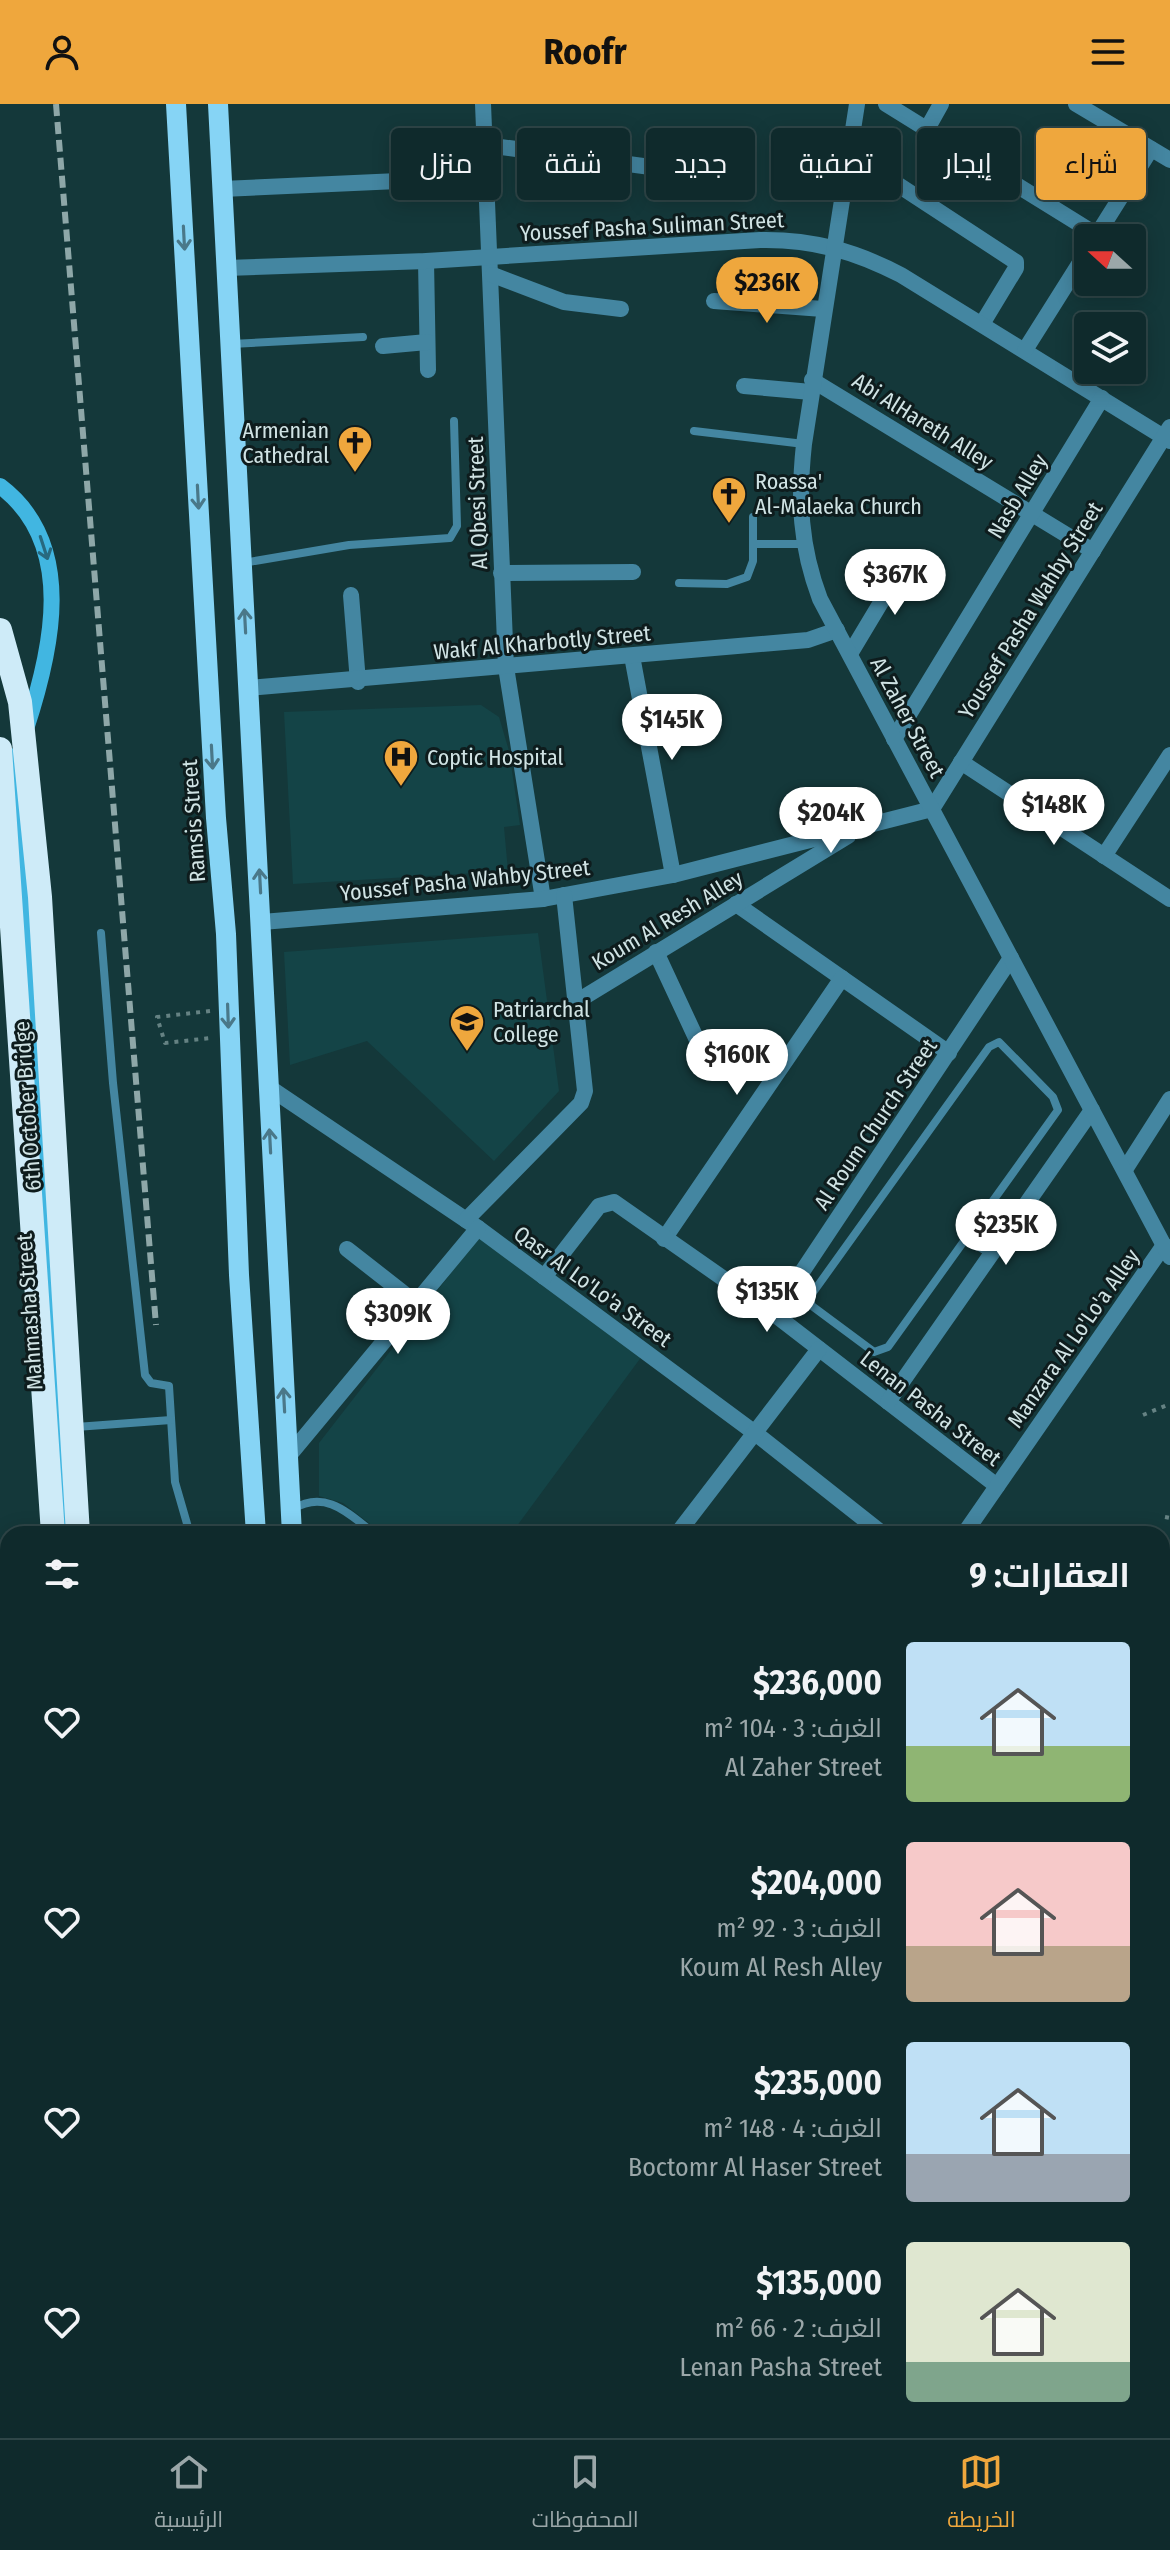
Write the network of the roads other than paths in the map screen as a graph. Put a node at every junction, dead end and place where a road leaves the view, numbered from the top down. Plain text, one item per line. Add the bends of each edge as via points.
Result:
1 (176, 104) edge
2 (218, 104) edge
3 (483, 104) edge
4 (857, 104) edge
5 (886, 104) edge
6 (941, 104) edge
7 (1076, 104) edge
8 (485, 128) edge
9 (852, 128) edge
10 (925, 128) edge
11 (928, 128) edge
12 (501, 147) edge
13 (1151, 149) junction
14 (1170, 159) edge
15 (646, 166) edge
16 (391, 181) edge
17 (901, 187) edge
18 (222, 189) junction
19 (1020, 192) edge
20 (488, 200) edge
21 (840, 200) edge
22 (1104, 224) edge
23 (1074, 228) edge
24 (833, 246) junction
25 (492, 257) junction
26 (426, 261) junction
27 (226, 268) junction
28 (1074, 271) edge
29 (493, 275) junction
30 (714, 301) dead end
31 (621, 309) dead end
32 (823, 309) junction
33 (982, 324) junction
34 (363, 337) dead end
35 (427, 342) junction
36 (230, 344) junction
37 (383, 346) dead end
38 (1025, 350) junction
39 (428, 370) dead end
40 (744, 386) dead end
41 (812, 386) junction
42 (1102, 398) junction
43 (454, 421) dead end
44 (694, 431) dead end
45 (1168, 435) edge
46 (804, 444) junction
47 (0, 486) edge
48 (1032, 514) junction
49 (753, 517) dead end
50 (753, 544) junction
51 (802, 544) junction
52 (1093, 551) junction
53 (907, 559) dead end
54 (242, 563) junction
55 (633, 572) dead end
56 (501, 573) junction
57 (679, 583) dead end
58 (351, 595) dead end
59 (0, 630) edge
60 (837, 630) junction
61 (850, 654) junction
62 (632, 656) junction
63 (0, 658) edge
64 (506, 667) junction
65 (358, 682) junction
66 (249, 688) junction
67 (894, 739) junction
68 (0, 749) edge
69 (1170, 755) edge
70 (961, 762) junction
71 (932, 809) junction
72 (863, 826) junction
73 (1104, 856) junction
74 (673, 875) junction
75 (564, 895) junction
76 (543, 899) junction
77 (1170, 899) edge
78 (736, 904) junction
79 (262, 922) junction
80 (101, 933) dead end
81 (656, 952) junction
82 (1011, 958) junction
83 (842, 978) junction
84 (576, 1002) junction
85 (949, 1053) junction
86 (704, 1055) dead end
87 (267, 1086) junction
88 (1170, 1099) edge
89 (1092, 1110) junction
90 (1126, 1168) junction
91 (43, 1194) junction
92 (472, 1224) junction
93 (664, 1239) junction
94 (966, 1239) junction
95 (347, 1249) dead end
96 (1167, 1251) edge
97 (991, 1254) junction
98 (544, 1277) junction
99 (416, 1303) junction
100 (774, 1314) junction
101 (819, 1349) junction
102 (888, 1402) junction
103 (171, 1420) junction
104 (59, 1428) junction
105 (755, 1433) junction
106 (287, 1458) junction
107 (997, 1486) junction
108 (291, 1511) junction
109 (52, 1526) edge
110 (65, 1526) edge
111 (78, 1526) edge
112 (188, 1526) edge
113 (256, 1526) edge
114 (292, 1526) edge
115 (363, 1526) edge
116 (683, 1526) edge
117 (867, 1526) edge
118 (970, 1526) edge

1 -> 113 main road, Ramsis Street
2 - 18 main road
3 - 8 street, Al Qbesi Street
4 - 9 street, Al Zaher Street
5 - 10 street
6 - 11 street
7 - 13 street
12 - 15 street
13 - 14 street
13 - 22 street
16 - 18 street
17 - 33 street via 1016,262
18 - 27 main road
19 - 23 street
20 - 25 street, Al Qbesi Street
21 - 24 street, Al Zaher Street
24 - 25 street, Youssef Pasha Suliman Street via 760,240
24 - 32 street, Al Zaher Street
24 - 33 street, Youssef Pasha Suliman Street via 883,266
25 - 26 street, Youssef Pasha Suliman Street
25 - 29 street, Al Qbesi Street
26 - 27 street, Youssef Pasha Suliman Street
26 - 35 street
27 - 36 main road
28 - 38 street
29 - 31 street via 564,302
29 - 56 street, Al Qbesi Street
30 - 32 street
32 - 41 street, Al Zaher Street
33 - 38 street, Youssef Pasha Suliman Street
34 - 36 lane
35 - 37 street
35 - 39 street
36 - 54 main road
38 - 42 street, Youssef Pasha Suliman Street
40 - 41 street
41 - 46 street, Al Zaher Street
41 - 48 street, Abi AlHareth Alley
42 - 45 street, Youssef Pasha Suliman Street
42 - 48 street, Nasb Alley
43 - 54 lane via 457,526 450,538 349,545
44 - 46 lane
45 - 52 street, Youssef Pasha Wahby Street
46 - 51 street, Al Zaher Street via 798,496
47 -> 91 main road, Mahmasha Street via 36,527 51,574 49,643 15,776
48 - 52 street, Abi AlHareth Alley
48 - 67 street, Nasb Alley
49 - 50 lane
50 - 51 lane
50 - 57 lane via 752,570 738,583
51 - 60 street, Al Zaher Street via 820,599
52 - 70 street, Youssef Pasha Wahby Street
53 - 61 street
66 -> 54 main road
55 - 56 street
56 - 64 street, Al Qbesi Street
58 - 65 street
59 - 111 highway, 6th October Bridge via 20,702 40,897
60 - 61 street, Al Zaher Street
60 - 62 street, Wakf Al Kharbotly Street via 808,640
61 - 67 street, Al Zaher Street
62 - 64 street, Wakf Al Kharbotly Street
62 - 74 street
63 - 91 highway via 20,752 49,1163
64 - 65 street, Wakf Al Kharbotly Street
64 - 76 street, Al Qbesi Street
65 - 66 street, Wakf Al Kharbotly Street
79 -> 66 main road
67 - 71 street, Al Zaher Street
68 - 109 highway, 6th October Bridge
69 - 73 street
70 - 71 street, Youssef Pasha Wahby Street
70 - 73 street
71 - 72 street, Youssef Pasha Wahby Street
71 - 82 street, Al Zaher Street
72 - 74 street, Youssef Pasha Wahby Street
72 - 78 street, Koum Al Resh Alley
73 - 77 street
74 - 75 street, Youssef Pasha Wahby Street
75 - 76 street, Youssef Pasha Wahby Street
75 - 84 street
76 - 79 street, Youssef Pasha Wahby Street
78 - 81 street, Koum Al Resh Alley
78 - 83 street
79 - 87 main road
80 - 103 lane via 145,1375 151,1383 169,1386
81 - 84 street, Koum Al Resh Alley
81 - 86 street
82 - 85 street, Al Roum Church Street
82 - 89 street, Al Zaher Street
83 - 85 street
83 - 93 street
84 - 92 street via 585,1091 581,1103
85 - 100 street, Al Roum Church Street
87 - 92 street, Qasr Al Lo'Lo'a Street
106 -> 87 main road
88 - 90 street
89 - 90 street, Al Zaher Street
89 - 97 street
90 - 96 street, Al Zaher Street
91 - 104 main road, Mahmasha Street
92 - 98 street, Qasr Al Lo'Lo'a Street
92 - 99 street
93 - 98 street, Lenan Pasha Street via 610,1201 599,1206
93 - 100 street, Lenan Pasha Street
94 - 94 lane via 1058,1110 1053,1097 999,1042 989,1047 810,1302 867,1348 882,1351
94 - 97 lane
95 - 99 street
96 - 107 street, Manzara Al Lo'Lo'a Alley
97 - 102 street
98 - 105 street, Qasr Al Lo'Lo'a Street
99 - 106 street
100 - 101 street, Lenan Pasha Street
101 - 102 street, Lenan Pasha Street
101 - 105 street
102 - 107 street, Lenan Pasha Street
103 - 104 lane
103 - 112 lane via 175,1482
104 - 110 main road, Mahmasha Street
105 - 116 street
105 - 117 street, Qasr Al Lo'Lo'a Street
106 - 108 main road
107 - 118 street, Manzara Al Lo'Lo'a Alley
108 - 114 main road
108 - 115 lane via 327,1501

